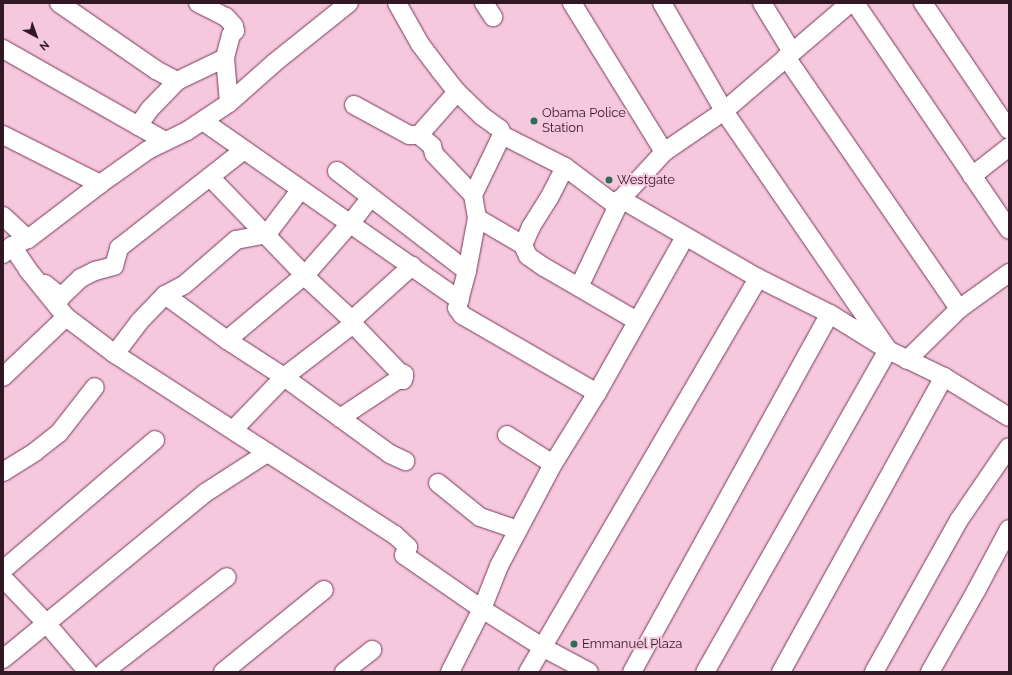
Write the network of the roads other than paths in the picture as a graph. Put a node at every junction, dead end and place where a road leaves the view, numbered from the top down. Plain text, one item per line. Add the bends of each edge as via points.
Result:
1 (59, 3) edge
2 (198, 3) edge
3 (349, 3) edge
4 (397, 3) edge
5 (572, 3) edge
6 (662, 3) edge
7 (762, 3) edge
8 (850, 3) edge
9 (855, 3) edge
10 (923, 3) edge
11 (3, 48) edge
12 (789, 54) junction
13 (225, 58) junction
14 (177, 81) junction
15 (457, 92) junction
16 (229, 103) junction
17 (354, 105) dead end
18 (724, 111) junction
19 (203, 121) junction
20 (138, 126) junction
21 (1009, 130) edge
22 (3, 135) edge
23 (502, 135) junction
24 (419, 136) junction
25 (165, 141) junction
26 (1009, 147) edge
27 (244, 150) junction
28 (664, 152) junction
29 (565, 167) junction
30 (337, 171) dead end
31 (972, 176) junction
32 (210, 178) junction
33 (100, 184) junction
34 (301, 189) junction
35 (473, 195) junction
36 (370, 197) junction
37 (621, 199) junction
38 (3, 216) edge
39 (477, 218) junction
40 (350, 224) junction
41 (1009, 230) edge
42 (267, 234) junction
43 (685, 237) junction
44 (523, 245) junction
45 (14, 246) edge
46 (412, 266) junction
47 (28, 270) junction
48 (467, 271) junction
49 (1009, 273) edge
50 (306, 274) junction
51 (758, 278) junction
52 (579, 287) junction
53 (165, 295) junction
54 (460, 300) junction
55 (959, 309) junction
56 (830, 314) junction
57 (66, 317) junction
58 (637, 321) junction
59 (352, 322) junction
60 (226, 340) junction
61 (888, 350) junction
62 (115, 354) junction
63 (907, 360) junction
64 (3, 377) edge
65 (284, 377) junction
66 (944, 377) junction
67 (95, 387) dead end
68 (596, 393) junction
69 (1009, 416) edge
70 (340, 418) junction
71 (233, 430) junction
72 (506, 435) dead end
73 (155, 440) dead end
74 (1009, 447) edge
75 (267, 453) junction
76 (405, 461) dead end
77 (553, 464) junction
78 (3, 472) edge
79 (438, 484) dead end
80 (1009, 529) edge
81 (518, 530) junction
82 (3, 570) edge
83 (227, 577) dead end
84 (3, 578) edge
85 (324, 590) dead end
86 (482, 609) junction
87 (46, 623) junction
88 (542, 648) junction
89 (372, 650) dead end
90 (3, 659) edge
91 (88, 672) edge
92 (104, 672) edge
93 (223, 672) edge
94 (344, 672) edge
95 (450, 672) edge
96 (528, 672) edge
97 (589, 672) edge
98 (632, 672) edge
99 (705, 672) edge
100 (781, 672) edge
101 (874, 672) edge
102 (930, 672) edge

1 - 14 street via 156,70
2 - 13 street via 226,17 234,26 235,31 231,35
3 - 16 street
4 - 15 street via 420,44
5 - 28 street
6 - 18 street
7 - 12 street
8 - 12 street
9 - 31 street
10 - 21 street
11 - 20 street
12 - 18 street
12 - 55 street
13 - 14 street
13 - 16 street
14 - 20 street via 150,109
15 - 23 street via 500,129
15 - 24 street
16 - 19 street
17 - 24 street via 409,135
18 - 28 street
18 - 61 street
19 - 25 street
19 - 27 street
20 - 25 street
22 - 33 street
23 - 29 street
23 - 35 street
24 - 35 street via 432,146 434,154
25 - 33 street
26 - 31 street
27 - 32 street
27 - 34 street
28 - 37 street
29 - 37 street via 613,203
29 - 44 street via 530,227
30 - 36 street
31 - 41 street
32 - 42 street
32 - 47 street via 119,248 114,266 81,278 61,297
33 - 45 street
34 - 40 street
34 - 42 street
35 - 39 street
36 - 40 street
36 - 48 street
37 - 43 street
37 - 52 street
38 - 45 street
39 - 44 street
39 - 48 street
40 - 46 street
40 - 50 street
42 - 50 street
42 - 53 street via 236,240 184,285
43 - 51 street
43 - 58 street
44 - 52 street via 528,256
45 - 47 street
46 - 54 street
46 - 59 street
47 - 57 street
48 - 54 street
49 - 55 street
50 - 59 street
50 - 60 street
51 - 56 street
51 - 88 street
52 - 58 street
53 - 60 street
53 - 62 street via 140,321
54 - 68 street via 458,308 462,315
55 - 63 street
56 - 61 street
56 - 98 street
57 - 62 street
57 - 64 street
58 - 68 street
59 - 65 street
59 - 70 street via 399,372 404,374 404,377
60 - 65 street
61 - 63 street
61 - 99 street
62 - 71 street
63 - 66 street
65 - 70 street
65 - 71 street
66 - 69 street
66 - 100 street
67 - 78 street via 59,433
68 - 77 street
70 - 76 street via 390,454
71 - 75 street
72 - 77 street
73 - 82 street
74 - 101 street via 959,520
75 - 86 street via 395,535 408,547 404,555
75 - 87 street via 205,493
77 - 81 street
79 - 81 street via 480,517
80 - 102 street
81 - 86 street via 498,566
83 - 92 street
84 - 87 street
85 - 93 street
86 - 88 street
86 - 95 street
87 - 90 street
87 - 91 street
88 - 96 street
88 - 97 street
89 - 94 street

